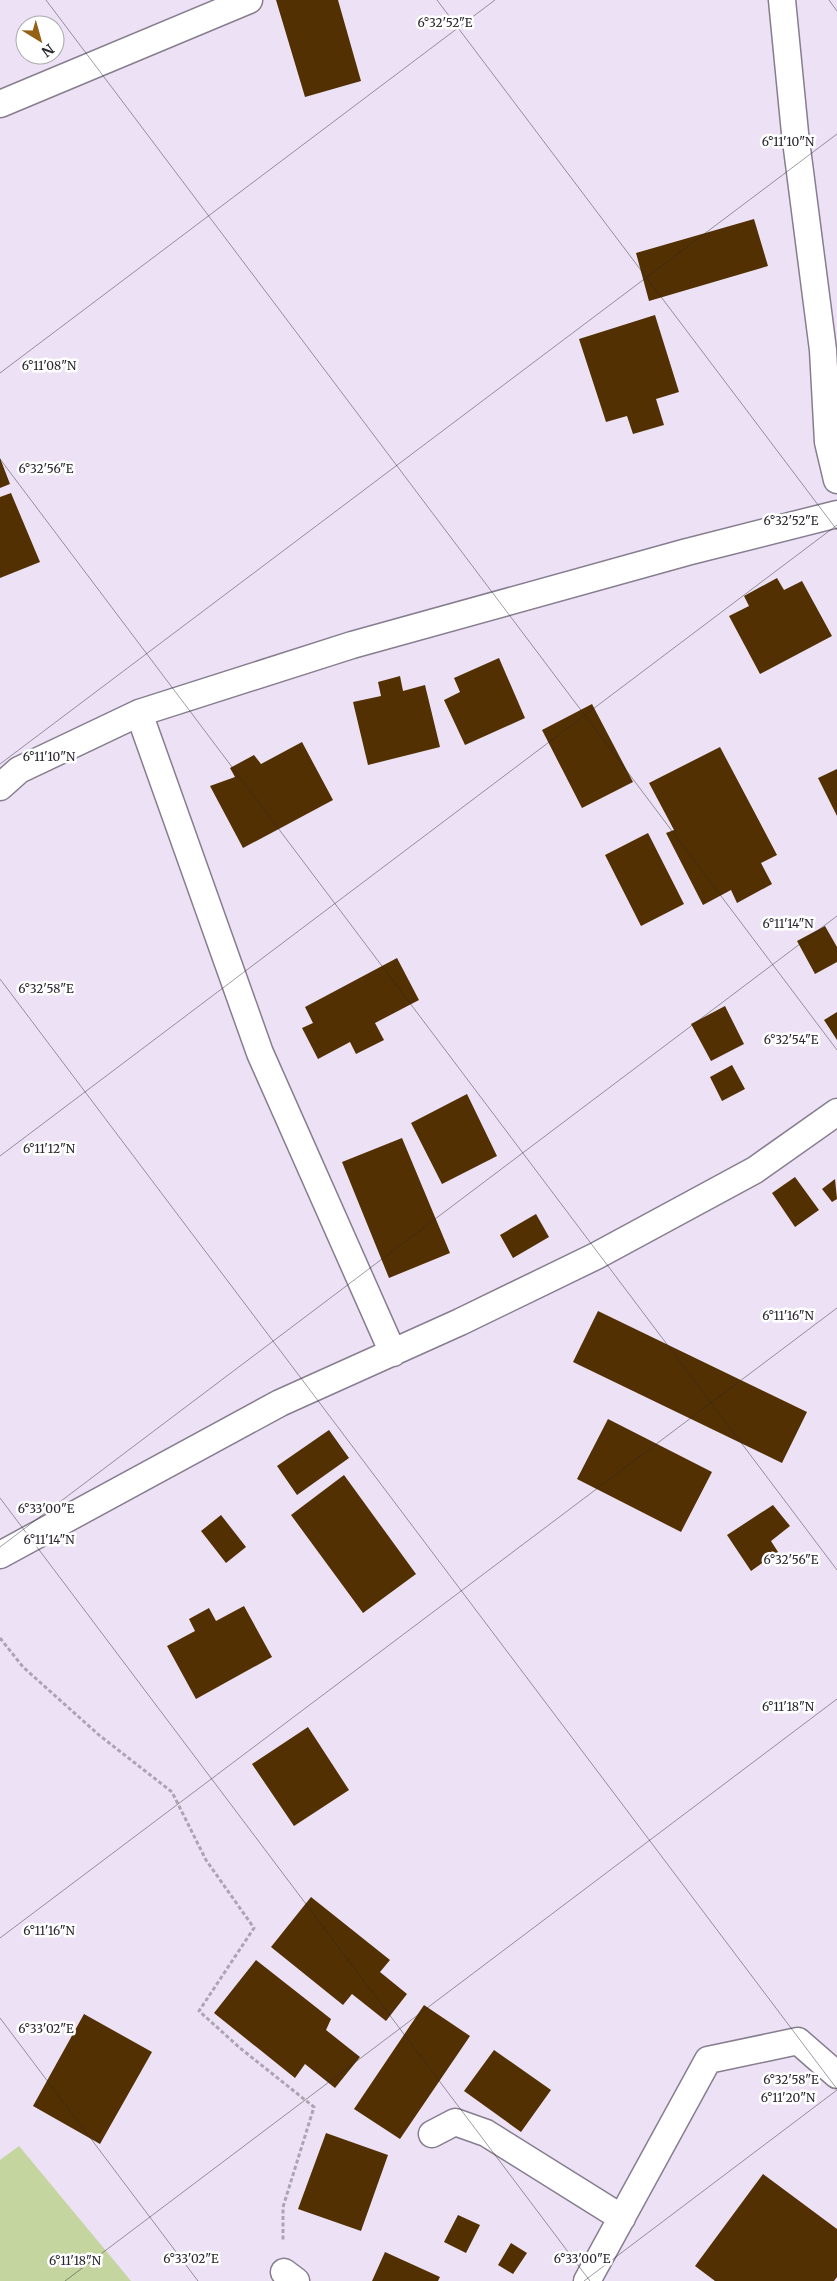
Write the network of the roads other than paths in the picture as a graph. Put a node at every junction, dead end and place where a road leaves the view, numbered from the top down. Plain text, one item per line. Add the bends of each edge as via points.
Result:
1 (249, 0) edge
2 (782, 0) edge
3 (0, 104) edge
4 (837, 480) edge
5 (837, 514) edge
6 (139, 713) junction
7 (0, 787) edge
8 (837, 1112) edge
9 (393, 1353) junction
10 (0, 1555) edge
11 (837, 2075) edge
12 (432, 2134) dead end
13 (622, 2218) junction
14 (587, 2281) edge

1 - 3 street
2 - 4 street via 823,350 828,442
5 - 6 street via 352,645
6 - 7 street via 19,770
6 - 9 street via 260,1053
8 - 9 street via 739,1178 596,1256
9 - 10 street via 280,1403
11 - 13 street via 798,2041 708,2060
12 - 13 street via 454,2122 486,2133
13 - 14 street

